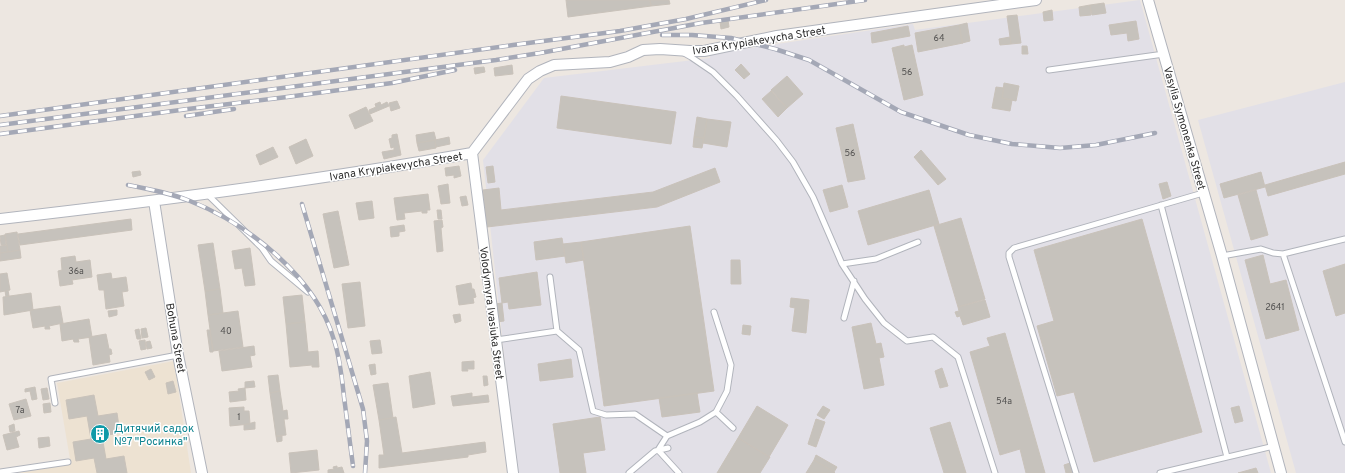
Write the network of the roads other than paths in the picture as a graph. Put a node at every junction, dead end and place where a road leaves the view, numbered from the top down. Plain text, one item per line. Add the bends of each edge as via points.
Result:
1 (1036, 0) edge
2 (1148, 0) edge
3 (677, 50) junction
4 (1164, 54) junction
5 (1049, 70) dead end
6 (472, 154) junction
7 (206, 193) junction
8 (1203, 193) junction
9 (154, 201) junction
10 (1161, 206) junction
11 (0, 219) edge
12 (1345, 239) edge
13 (918, 242) dead end
14 (1283, 254) junction
15 (1222, 256) junction
16 (842, 264) junction
17 (550, 277) dead end
18 (854, 281) junction
19 (308, 292) dead end
20 (714, 312) dead end
21 (844, 318) dead end
22 (557, 331) junction
23 (496, 340) junction
24 (178, 355) junction
25 (55, 403) dead end
26 (716, 412) junction
27 (733, 428) dead end
28 (667, 436) junction
29 (1345, 442) edge
30 (1274, 446) junction
31 (668, 448) dead end
32 (658, 450) junction
33 (1227, 457) junction
34 (68, 462) dead end
35 (0, 472) edge
36 (202, 473) edge
37 (513, 473) edge
38 (629, 473) edge
39 (679, 473) edge
40 (995, 473) edge
41 (1076, 473) edge
42 (1160, 473) edge
43 (1281, 473) edge

1 - 3 street, Ivana Krypiakevycha Street via 777,36 704,51
2 - 4 street, Vasylia Symonenka Street
3 - 6 street, Ivana Krypiakevycha Street via 643,50 610,62 554,65 540,71 528,79
3 - 16 lane via 713,72 777,141 793,162 813,197
4 - 5 lane
4 - 8 street, Vasylia Symonenka Street
6 - 7 street, Ivana Krypiakevycha Street
6 - 23 street, Volodymyra Ivasiuka Street
7 - 9 street, Ivana Krypiakevycha Street
7 - 19 lane via 262,248 271,261
8 - 10 lane
8 - 15 street, Vasylia Symonenka Street
9 - 11 street, Ivana Krypiakevycha Street
9 - 24 street, Bohuna Street
10 - 33 lane
10 - 41 lane via 1014,248 1009,253
12 - 14 lane
13 - 16 lane via 876,258
14 - 15 lane via 1261,249
14 - 29 lane
15 - 30 street, Vasylia Symonenka Street
16 - 18 lane
17 - 22 lane
18 - 21 lane
18 - 40 lane via 884,323 907,341 933,337 958,357
20 - 26 lane via 731,365 728,392
22 - 23 lane
22 - 28 lane via 579,350 593,411 606,415 635,414
23 - 37 street, Volodymyra Ivasiuka Street
24 - 25 lane via 51,379
24 - 36 street, Bohuna Street
26 - 27 lane
26 - 28 lane
28 - 32 lane
30 - 33 lane
30 - 43 street, Vasylia Symonenka Street
31 - 32 lane
32 - 38 lane
32 - 39 lane
33 - 42 lane
34 - 35 lane

